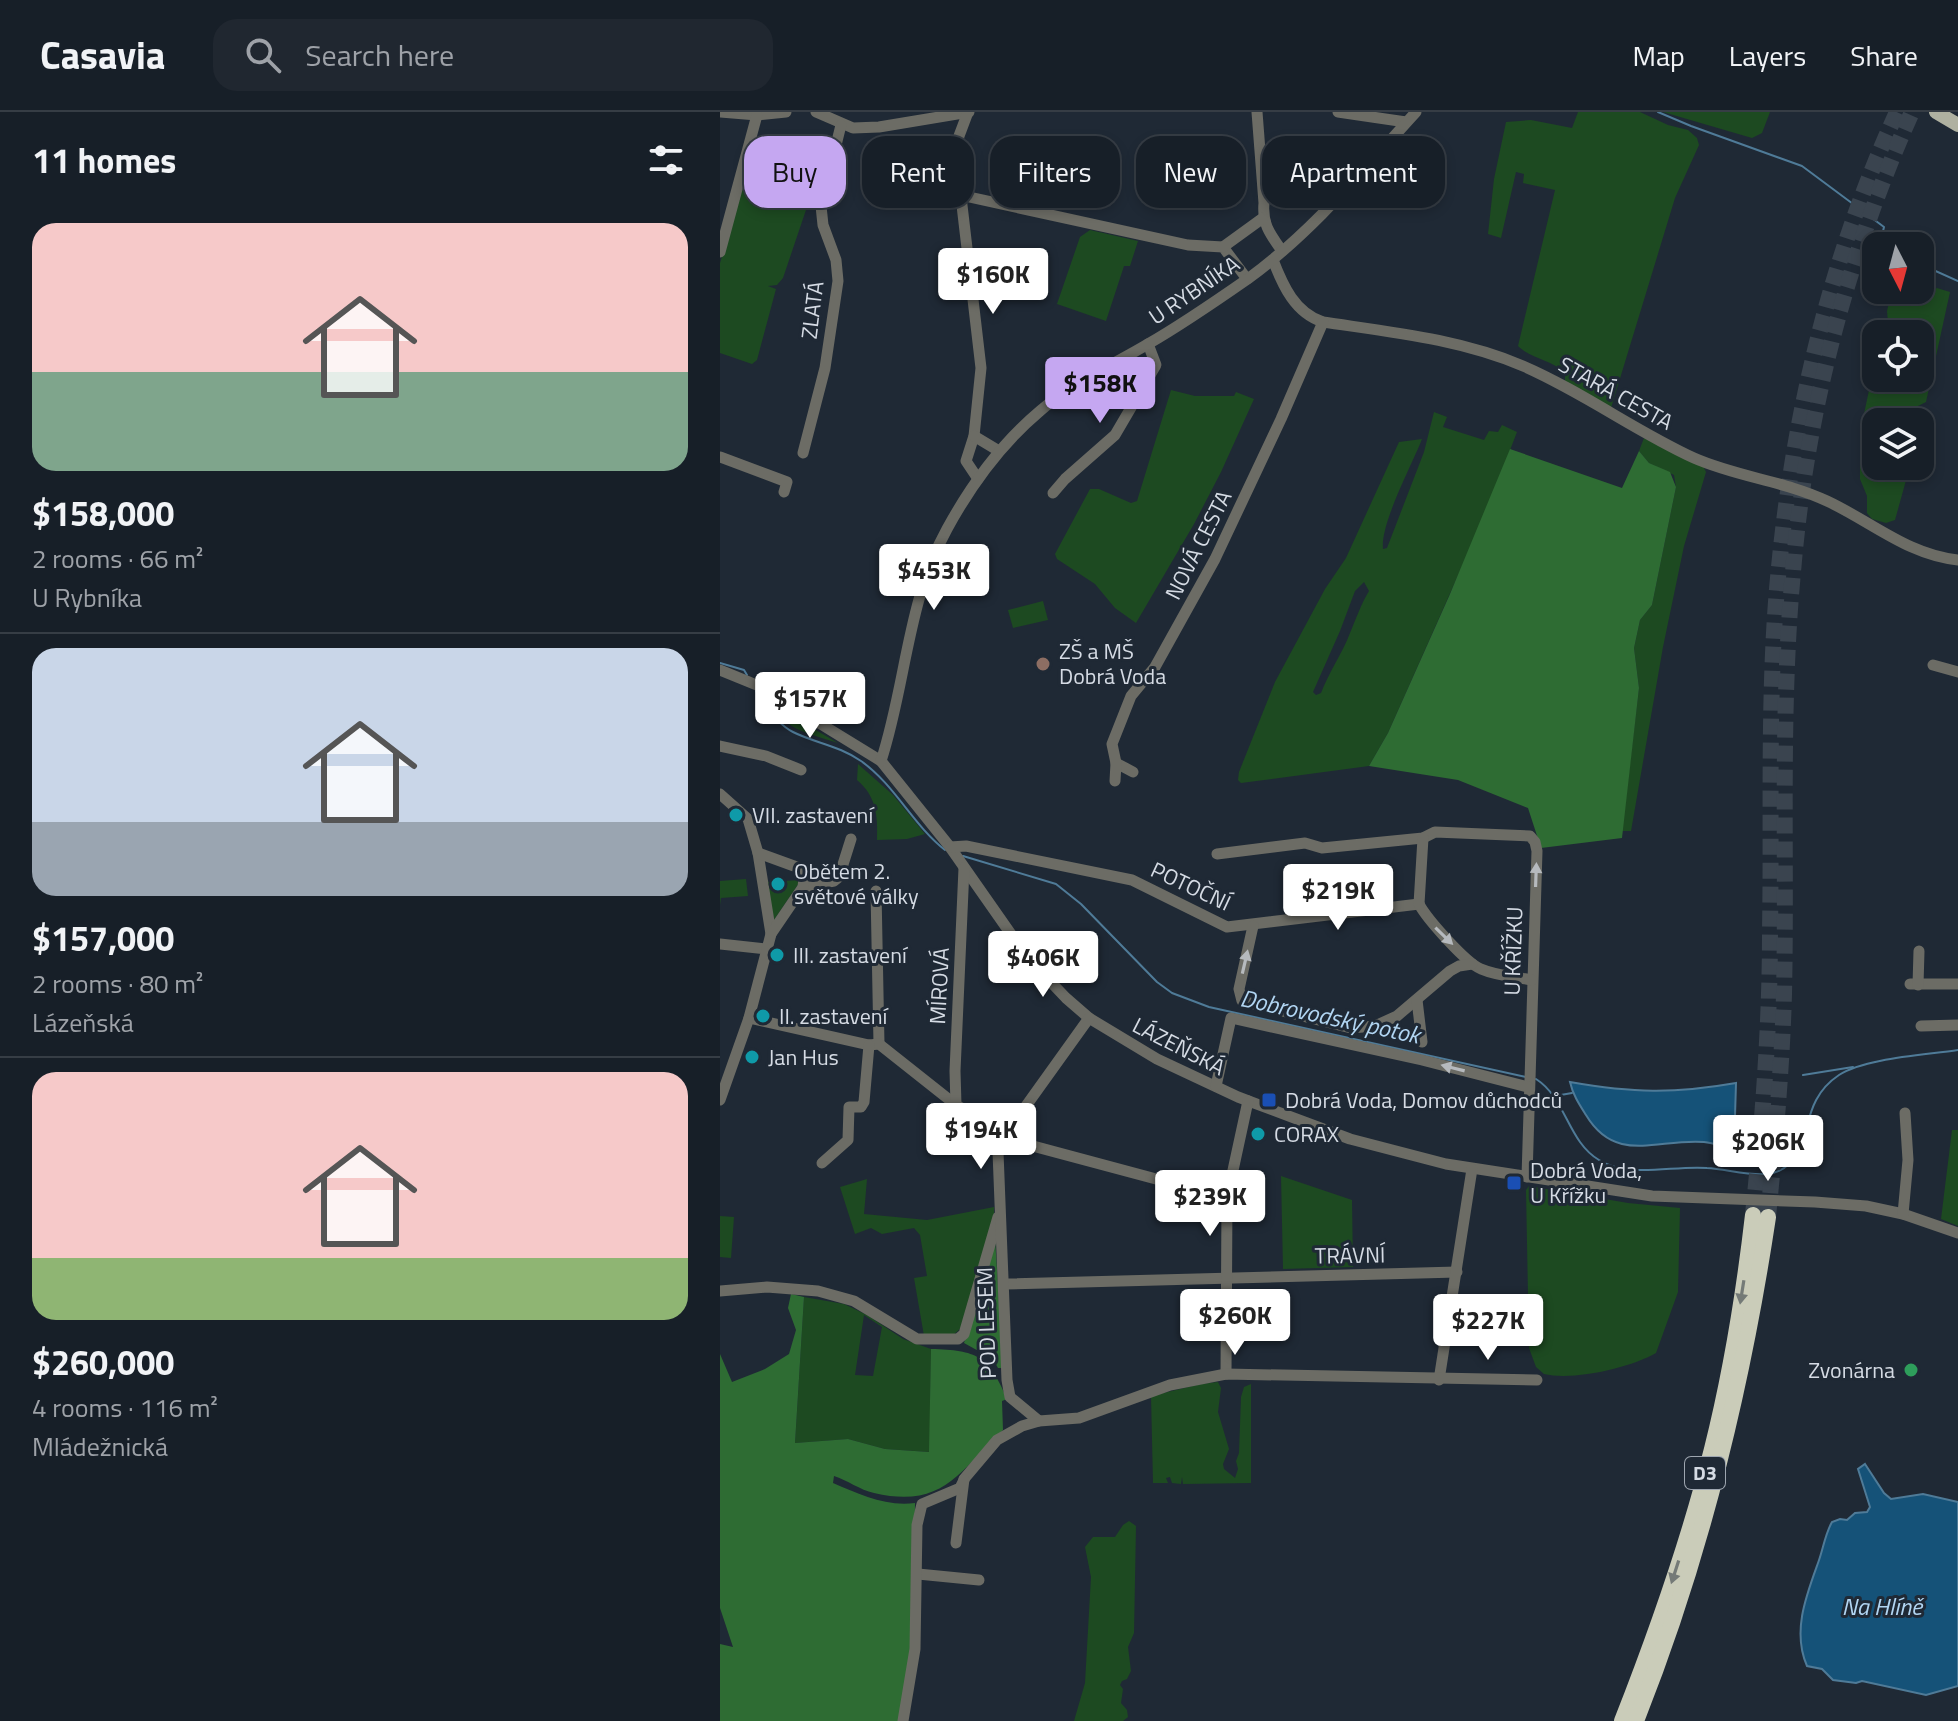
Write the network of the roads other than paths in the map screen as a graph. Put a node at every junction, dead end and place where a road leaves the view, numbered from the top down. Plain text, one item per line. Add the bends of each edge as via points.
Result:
1 (720, 112) edge
2 (786, 112) edge
3 (816, 112) edge
4 (968, 112) edge
5 (1257, 112) edge
6 (1338, 112) edge
7 (1416, 112) edge
8 (1936, 112) edge
9 (757, 115) junction
10 (1406, 122) junction
11 (841, 125) junction
12 (1958, 125) edge
13 (961, 136) edge
14 (974, 198) edge
15 (962, 208) edge
16 (1263, 218) junction
17 (1223, 247) junction
18 (1282, 251) junction
19 (720, 252) edge
20 (1273, 260) junction
21 (1247, 279) junction
22 (1323, 322) junction
23 (1148, 344) junction
24 (974, 436) junction
25 (999, 451) junction
26 (803, 453) dead end
27 (720, 457) edge
28 (978, 479) junction
29 (784, 492) dead end
30 (1053, 493) dead end
31 (1958, 560) edge
32 (1933, 665) dead end
33 (720, 670) edge
34 (1958, 672) edge
35 (720, 746) edge
36 (881, 761) junction
37 (1116, 763) junction
38 (801, 770) dead end
39 (1133, 772) dead end
40 (1115, 781) dead end
41 (720, 794) edge
42 (1423, 838) junction
43 (851, 839) dead end
44 (950, 847) junction
45 (758, 853) junction
46 (1217, 854) dead end
47 (961, 863) junction
48 (803, 887) junction
49 (876, 891) dead end
50 (1419, 904) junction
51 (1253, 926) junction
52 (771, 934) junction
53 (720, 944) edge
54 (767, 949) junction
55 (1919, 951) dead end
56 (1472, 964) junction
57 (1532, 980) junction
58 (1958, 984) edge
59 (1417, 1000) junction
60 (749, 1018) junction
61 (1089, 1018) junction
62 (1958, 1025) edge
63 (1921, 1026) dead end
64 (1422, 1042) dead end
65 (874, 1044) junction
66 (1216, 1086) junction
67 (1528, 1086) junction
68 (720, 1100) edge
69 (1248, 1101) junction
70 (956, 1105) junction
71 (1905, 1113) dead end
72 (1003, 1138) junction
73 (822, 1163) dead end
74 (1472, 1169) junction
75 (1527, 1177) junction
76 (1227, 1198) junction
77 (1000, 1210) junction
78 (1904, 1210) junction
79 (1958, 1233) edge
80 (1457, 1272) junction
81 (1227, 1278) junction
82 (1005, 1284) junction
83 (720, 1291) edge
84 (1226, 1374) junction
85 (1439, 1380) junction
86 (1537, 1380) dead end
87 (1039, 1421) junction
88 (964, 1479) junction
89 (956, 1543) dead end
90 (918, 1574) junction
91 (979, 1580) dead end
92 (903, 1721) edge
93 (1622, 1721) edge
94 (1636, 1721) edge

1 - 9 street
2 - 9 street
3 - 11 street
4 - 11 street via 879,127
4 - 13 street
5 - 16 street
6 - 10 street
7 - 10 street, U RYBNÍKA
8 - 12 main road
9 - 19 street
10 - 18 street, U RYBNÍKA
11 - 26 street, ZLATÁ via 821,206 838,281 825,368
14 - 17 street via 1188,245
15 - 24 street via 981,368
16 - 17 street
16 - 18 street
17 - 21 street
18 - 20 street, U RYBNÍKA
20 - 21 street, U RYBNÍKA
20 - 22 street via 1299,309
21 - 23 street, U RYBNÍKA
22 - 31 street, STARÁ CESTA via 1425,337 1515,363 1691,456 1826,500 1910,548
22 - 37 street, NOVÁ CESTA via 1215,559 1155,667 1131,696 1112,744
23 - 25 street, U RYBNÍKA via 1078,383
23 - 30 street via 1156,365 1115,435
24 - 25 street
24 - 28 street via 966,461
25 - 28 street, U RYBNÍKA
27 - 29 street via 787,482
28 - 36 street, U RYBNÍKA via 937,549 910,633
32 - 34 street
33 - 36 street, LÁZEŇSKÁ via 759,686
35 - 38 street
36 - 44 street, LÁZEŇSKÁ
37 - 39 street
37 - 40 street, NOVÁ CESTA
41 - 45 street via 748,819
42 - 46 street, U KŘÍŽKU via 1322,848 1305,843
42 - 50 street
57 -> 42 street, U KŘÍŽKU via 1535,842 1530,836 1435,832
43 - 48 street via 839,877
44 - 47 street, LÁZEŇSKÁ
44 - 51 street, POTOČNÍ via 1115,875 1218,924
45 - 48 street via 805,870
45 - 52 street
47 - 61 street, LÁZEŇSKÁ via 1027,957
47 - 70 street, MÍROVÁ
48 - 52 street
49 - 65 street
50 - 51 street, POTOČNÍ
50 -> 56 street
59 -> 51 street via 1375,1026 1351,1028 1245,1003 1239,989
52 - 54 street
53 - 54 street
54 - 60 street
55 - 58 street via 1914,984
56 - 57 street
56 - 59 street via 1450,971
57 - 67 street, U KŘÍŽKU
59 - 64 street
60 - 65 street
60 - 68 street
61 - 66 street, LÁZEŇSKÁ via 1157,1059
61 - 72 street, POD LESEM
62 - 63 street
65 - 70 street
65 - 73 street via 864,1102 849,1107 848,1140
67 -> 66 street via 1231,1018
66 - 69 street, LÁZEŇSKÁ
67 - 75 street, U KŘÍŽKU
69 - 74 street, LÁZEŇSKÁ via 1350,1139
69 - 76 street
70 - 72 street via 1001,1130
71 - 78 street
72 - 76 street
72 - 77 street, POD LESEM via 998,1152
74 - 75 street, LÁZEŇSKÁ
74 - 80 street
75 - 78 street, LÁZEŇSKÁ via 1652,1196
76 - 81 street
77 - 82 street, POD LESEM
77 - 83 street, POD LESEM via 964,1334 958,1339 917,1339 849,1299 818,1291
78 - 79 street, LÁZEŇSKÁ
80 - 81 street, TRÁVNÍ
80 - 85 street
81 - 82 street, TRÁVNÍ
81 - 84 street
82 - 87 street, POD LESEM via 1010,1397
84 - 85 street
84 - 87 street via 1170,1385 1079,1418
85 - 86 street
87 - 88 street via 1005,1434
88 - 89 street
88 - 90 street via 960,1488 922,1504
90 - 91 street
90 - 92 street via 915,1649
94 -> 93 highway, D3 via 1695,1557 1725,1448 1747,1345 1760,1216 1712,1448 1649,1652

